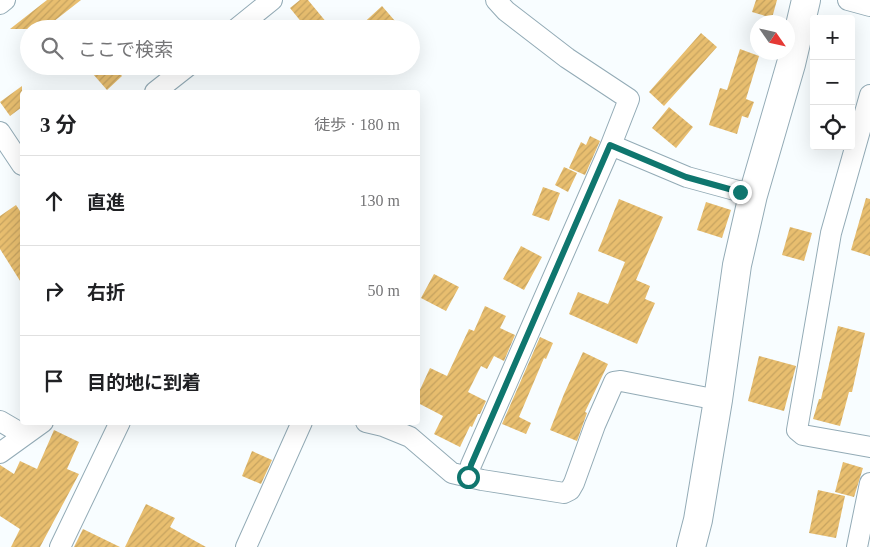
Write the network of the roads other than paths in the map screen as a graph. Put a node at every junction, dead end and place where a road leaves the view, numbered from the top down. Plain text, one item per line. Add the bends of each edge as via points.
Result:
1 (5, 0) edge
2 (272, 0) edge
3 (496, 0) edge
4 (806, 0) edge
5 (848, 0) edge
6 (0, 4) edge
7 (870, 6) edge
8 (247, 20) edge
9 (177, 75) edge
10 (158, 90) edge
11 (870, 95) edge
12 (0, 132) edge
13 (610, 145) junction
14 (20, 162) edge
15 (753, 195) junction
16 (718, 400) junction
17 (0, 422) edge
18 (39, 425) edge
19 (119, 425) edge
20 (301, 425) edge
21 (380, 425) edge
22 (24, 435) junction
23 (870, 447) edge
24 (0, 454) edge
25 (468, 477) junction
26 (870, 483) edge
27 (60, 547) edge
28 (246, 547) edge
29 (692, 547) edge
30 (857, 547) edge

1 - 6 street
2 - 8 street
3 - 13 street via 567,58 629,99
4 - 15 street
5 - 7 street
9 - 10 street
11 - 23 street via 831,233 797,430 802,435
12 - 14 street
13 - 15 street via 686,177
13 - 25 street
15 - 16 street via 737,266
16 - 25 street via 614,382 570,490 564,493
16 - 29 street
17 - 22 street
18 - 22 street
19 - 27 street
20 - 28 street
21 - 25 street via 410,437 452,473
22 - 24 street
26 - 30 street

